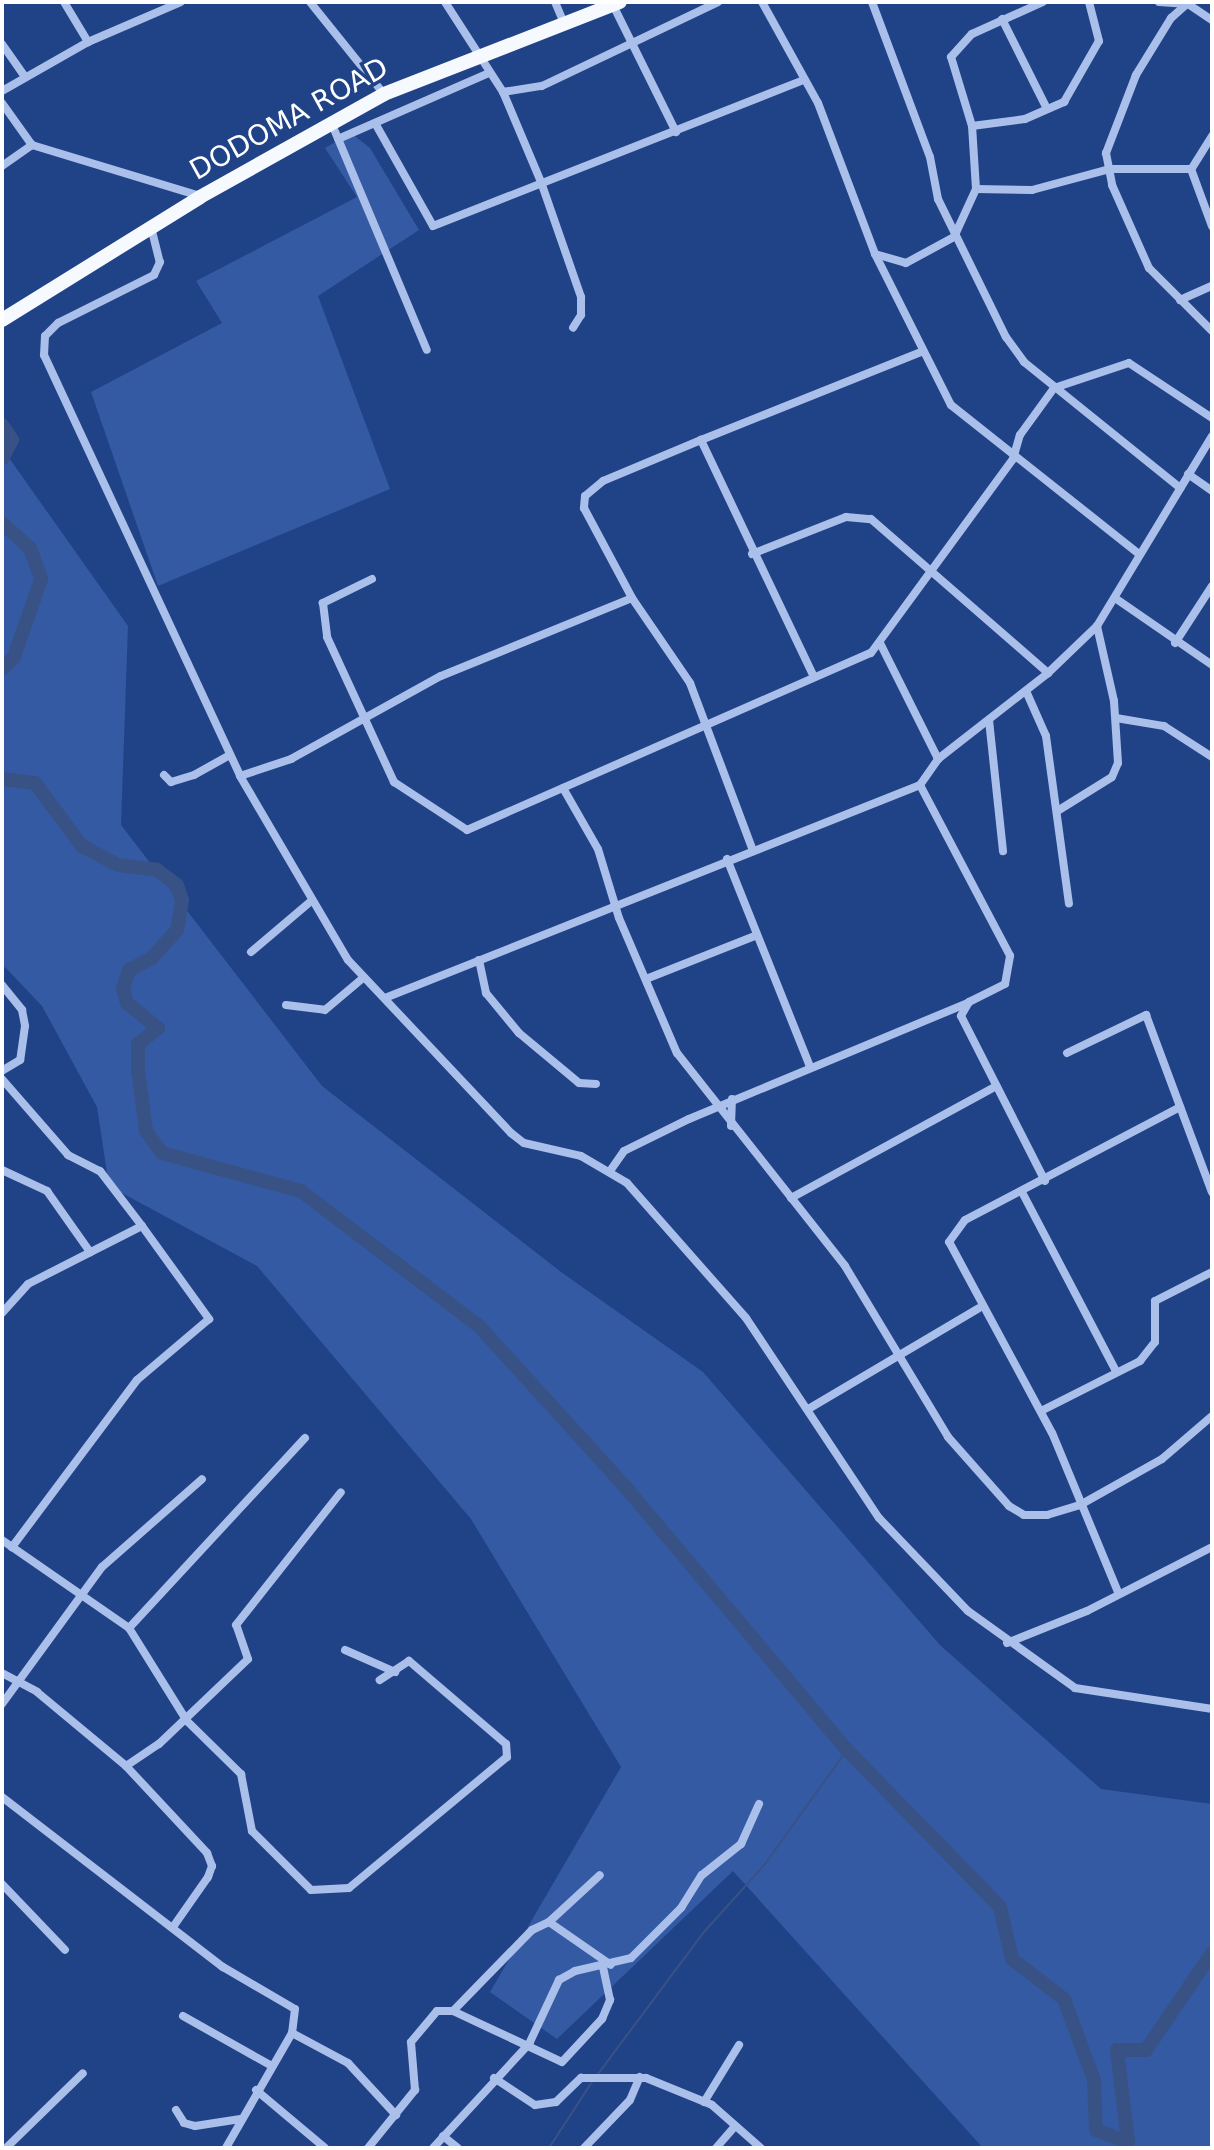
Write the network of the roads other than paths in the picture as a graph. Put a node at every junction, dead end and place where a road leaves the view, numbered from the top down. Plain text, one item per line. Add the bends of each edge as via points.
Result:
1 (64, 2) edge
2 (181, 2) edge
3 (310, 2) edge
4 (445, 2) edge
5 (555, 2) edge
6 (718, 2) edge
7 (762, 2) edge
8 (872, 2) edge
9 (1043, 2) edge
10 (1089, 2) edge
11 (1159, 2) edge
12 (617, 3) edge
13 (1188, 3) edge
14 (1002, 19) junction
15 (1212, 20) edge
16 (565, 25) junction
17 (88, 42) junction
18 (2, 44) edge
19 (629, 45) junction
20 (480, 54) junction
21 (489, 73) junction
22 (24, 75) junction
23 (801, 81) junction
24 (2, 91) edge
25 (503, 92) junction
26 (384, 94) junction
27 (2, 103) edge
28 (1046, 107) junction
29 (331, 122) junction
30 (375, 123) junction
31 (972, 126) junction
32 (676, 132) junction
33 (1212, 136) edge
34 (338, 139) junction
35 (32, 145) junction
36 (2, 166) edge
37 (1110, 169) junction
38 (1191, 169) junction
39 (541, 182) junction
40 (976, 189) junction
41 (200, 197) junction
42 (1212, 226) edge
43 (151, 227) junction
44 (954, 237) junction
45 (875, 254) junction
46 (1212, 286) edge
47 (1170, 294) junction
48 (2, 320) edge
49 (573, 328) dead end
50 (1212, 331) edge
51 (427, 350) dead end
52 (923, 351) junction
53 (1054, 388) junction
54 (1212, 418) edge
55 (1212, 436) edge
56 (701, 440) junction
57 (1013, 459) junction
58 (1188, 474) junction
59 (1180, 488) junction
60 (1212, 491) edge
61 (1138, 553) junction
62 (752, 554) junction
63 (933, 571) junction
64 (372, 579) dead end
65 (1212, 586) edge
66 (632, 598) junction
67 (1115, 598) junction
68 (1097, 626) junction
69 (880, 643) junction
70 (1175, 643) junction
71 (1212, 665) edge
72 (1048, 673) junction
73 (814, 677) junction
74 (1026, 691) junction
75 (1116, 718) junction
76 (989, 720) junction
77 (365, 721) junction
78 (709, 727) junction
79 (230, 755) junction
80 (1212, 757) edge
81 (938, 759) junction
82 (164, 775) dead end
83 (240, 776) junction
84 (920, 785) junction
85 (563, 788) junction
86 (1059, 810) junction
87 (753, 851) junction
88 (1003, 851) dead end
89 (727, 859) junction
90 (310, 902) junction
91 (616, 902) junction
92 (1069, 903) dead end
93 (757, 935) junction
94 (251, 952) dead end
95 (479, 960) junction
96 (363, 978) junction
97 (646, 979) junction
98 (2, 985) edge
99 (385, 998) junction
100 (969, 1002) junction
101 (286, 1005) dead end
102 (1067, 1053) dead end
103 (810, 1067) junction
104 (2, 1071) edge
105 (2, 1079) edge
106 (596, 1084) dead end
107 (996, 1086) junction
108 (732, 1099) junction
109 (715, 1107) junction
110 (1180, 1107) junction
111 (731, 1126) junction
112 (2, 1170) edge
113 (610, 1171) junction
114 (1045, 1181) junction
115 (1211, 1186) edge
116 (1023, 1194) junction
117 (791, 1198) junction
118 (142, 1226) junction
119 (90, 1252) junction
120 (1212, 1272) edge
121 (979, 1308) junction
122 (2, 1313) edge
123 (896, 1353) junction
124 (1116, 1371) junction
125 (810, 1408) junction
126 (1041, 1411) junction
127 (1212, 1416) edge
128 (305, 1438) dead end
129 (202, 1479) dead end
130 (341, 1492) dead end
131 (1080, 1505) junction
132 (2, 1540) edge
133 (12, 1547) junction
134 (1212, 1547) edge
135 (1118, 1592) junction
136 (84, 1596) junction
137 (129, 1628) junction
138 (1007, 1643) junction
139 (345, 1650) dead end
140 (395, 1672) junction
141 (2, 1673) edge
142 (380, 1680) dead end
143 (19, 1684) junction
144 (2, 1704) edge
145 (1212, 1709) edge
146 (185, 1718) junction
147 (126, 1766) junction
148 (2, 1797) edge
149 (759, 1804) dead end
150 (600, 1875) dead end
151 (2, 1884) edge
152 (549, 1922) junction
153 (173, 1927) junction
154 (65, 1950) dead end
155 (607, 1967) junction
156 (453, 2011) junction
157 (183, 2016) dead end
158 (292, 2033) junction
159 (529, 2044) junction
160 (739, 2045) dead end
161 (270, 2065) junction
162 (83, 2073) dead end
163 (640, 2077) junction
164 (494, 2078) junction
165 (256, 2090) junction
166 (704, 2102) junction
167 (176, 2110) dead end
168 (396, 2115) junction
169 (241, 2119) junction
170 (735, 2126) junction
171 (443, 2136) junction
172 (6, 2148) edge
173 (226, 2148) edge
174 (325, 2148) edge
175 (368, 2148) edge
176 (433, 2148) edge
177 (458, 2148) edge
178 (584, 2148) edge
179 (716, 2148) edge
180 (761, 2148) edge

1 - 17 street
2 - 17 street
3 - 26 street
4 - 20 street
5 - 16 street
6 - 19 street
7 - 23 street
8 - 44 street
9 - 14 street
10 - 28 street via 1099,41 1074,92
11 - 13 street
12 - 16 highway, DODOMA ROAD
12 - 19 street
13 - 15 street
13 - 37 street via 1171,18 1136,75 1106,153
14 - 28 street
14 - 31 street via 964,40 950,59
16 - 20 highway, DODOMA ROAD
17 - 22 street
18 - 22 street
19 - 25 street via 542,86
19 - 32 street
20 - 21 street
20 - 26 highway, DODOMA ROAD
21 - 25 street
21 - 30 street
22 - 24 street
23 - 32 street
23 - 45 street via 818,103
25 - 39 street
26 - 29 highway, DODOMA ROAD
27 - 35 street
28 - 31 street via 1045,114
29 - 34 street
29 - 41 highway, DODOMA ROAD
30 - 34 street
30 - 39 street via 429,225
31 - 40 street
32 - 39 street
33 - 38 street
34 - 51 street
35 - 36 street
35 - 41 street
37 - 38 street
37 - 40 street via 1032,190
37 - 47 street via 1132,232
38 - 42 street
39 - 49 street via 581,297 581,315
40 - 44 street
41 - 43 highway, DODOMA ROAD
43 - 48 highway, DODOMA ROAD
43 - 79 street via 160,262 154,275 58,323 45,336 44,355
44 - 45 street via 906,263
44 - 53 street via 1017,354
45 - 52 street
46 - 47 street via 1183,304
47 - 50 street
52 - 56 street
52 - 57 street via 951,405
53 - 54 street via 1129,363
53 - 57 street via 1020,435
53 - 59 street
55 - 58 street
56 - 62 street
56 - 66 street via 617,474 585,496 597,538
57 - 61 street
57 - 63 street
58 - 59 street
58 - 60 street
59 - 61 street
61 - 67 street
62 - 63 street via 851,516 876,521
62 - 73 street
63 - 69 street
63 - 72 street
64 - 77 street via 323,603 320,615
65 - 70 street
66 - 77 street via 441,676
66 - 78 street via 676,658
67 - 68 street
67 - 70 street
68 - 72 street
68 - 75 street
69 - 73 street via 871,653
69 - 81 street
70 - 71 street
72 - 74 street
73 - 78 street
74 - 76 street
74 - 86 street via 1046,736
75 - 80 street via 1164,726
75 - 86 street via 1118,763 1112,777
76 - 81 street
76 - 88 street
77 - 83 street via 291,759
77 - 85 street via 394,782 467,830
78 - 85 street
78 - 87 street
79 - 82 street via 171,782
79 - 83 street
81 - 84 street
83 - 90 street
84 - 87 street
84 - 100 street via 1013,966 1005,984
85 - 91 street via 598,849
86 - 92 street
87 - 89 street
89 - 91 street
89 - 93 street
90 - 94 street
90 - 96 street
91 - 95 street
91 - 97 street
93 - 97 street
93 - 103 street
95 - 99 street
95 - 106 street via 486,993 519,1033 579,1083
96 - 99 street
96 - 101 street via 325,1010
97 - 109 street via 677,1053
98 - 104 street via 22,1010 25,1026 20,1060
99 - 113 street via 511,1133
100 - 103 street
100 - 107 street via 961,1016
102 - 110 street via 1146,1015
103 - 108 street
105 - 118 street via 68,1155 100,1171
107 - 114 street
107 - 117 street
108 - 109 street
108 - 111 street
109 - 111 street
109 - 113 street via 624,1151
110 - 114 street
110 - 115 street
111 - 117 street
112 - 119 street via 47,1191
113 - 125 street via 721,1285
114 - 116 street
116 - 121 street via 965,1220 949,1242
116 - 124 street
117 - 123 street via 845,1266
118 - 119 street
118 - 133 street via 209,1319 137,1380
119 - 122 street via 28,1284
120 - 124 street via 1155,1301 1155,1342 1140,1361
121 - 123 street
121 - 126 street
123 - 125 street
123 - 131 street via 956,1448 1009,1506 1024,1515 1047,1515
124 - 126 street
125 - 138 street via 858,1489 902,1547
126 - 131 street
127 - 131 street via 1162,1459
128 - 137 street
129 - 136 street via 102,1567
130 - 146 street via 236,1625 248,1659
131 - 135 street
132 - 133 street
133 - 136 street
134 - 135 street
135 - 138 street via 1087,1611
136 - 137 street
136 - 143 street
137 - 146 street
138 - 145 street via 1075,1688
139 - 140 street
140 - 142 street
140 - 146 street via 406,1661 415,1665 506,1744 507,1757 427,1821 390,1860 334,1893 311,1890 252,1831 241,1774
141 - 143 street
143 - 144 street
143 - 147 street via 37,1692
146 - 147 street
147 - 153 street via 212,1866
148 - 153 street
149 - 155 street via 741,1844 702,1875 681,1908 631,1958
150 - 152 street
151 - 154 street
152 - 155 street
152 - 156 street via 532,1930
153 - 158 street via 247,1985 295,2009
155 - 159 street via 575,1971 559,1980
155 - 159 street via 610,2000 602,2019 569,2058 554,2062
156 - 159 street
156 - 168 street via 437,2011 411,2042 415,2090
157 - 161 street
158 - 161 street
158 - 168 street via 348,2063
159 - 164 street
160 - 166 street
161 - 165 street
162 - 172 street
163 - 164 street via 581,2078 556,2102 535,2105
163 - 166 street
163 - 178 street via 630,2100
164 - 171 street
165 - 169 street
165 - 174 street
166 - 170 street
167 - 169 street via 184,2123 195,2126
168 - 175 street
169 - 173 street
170 - 179 street
170 - 180 street
171 - 176 street
171 - 177 street

